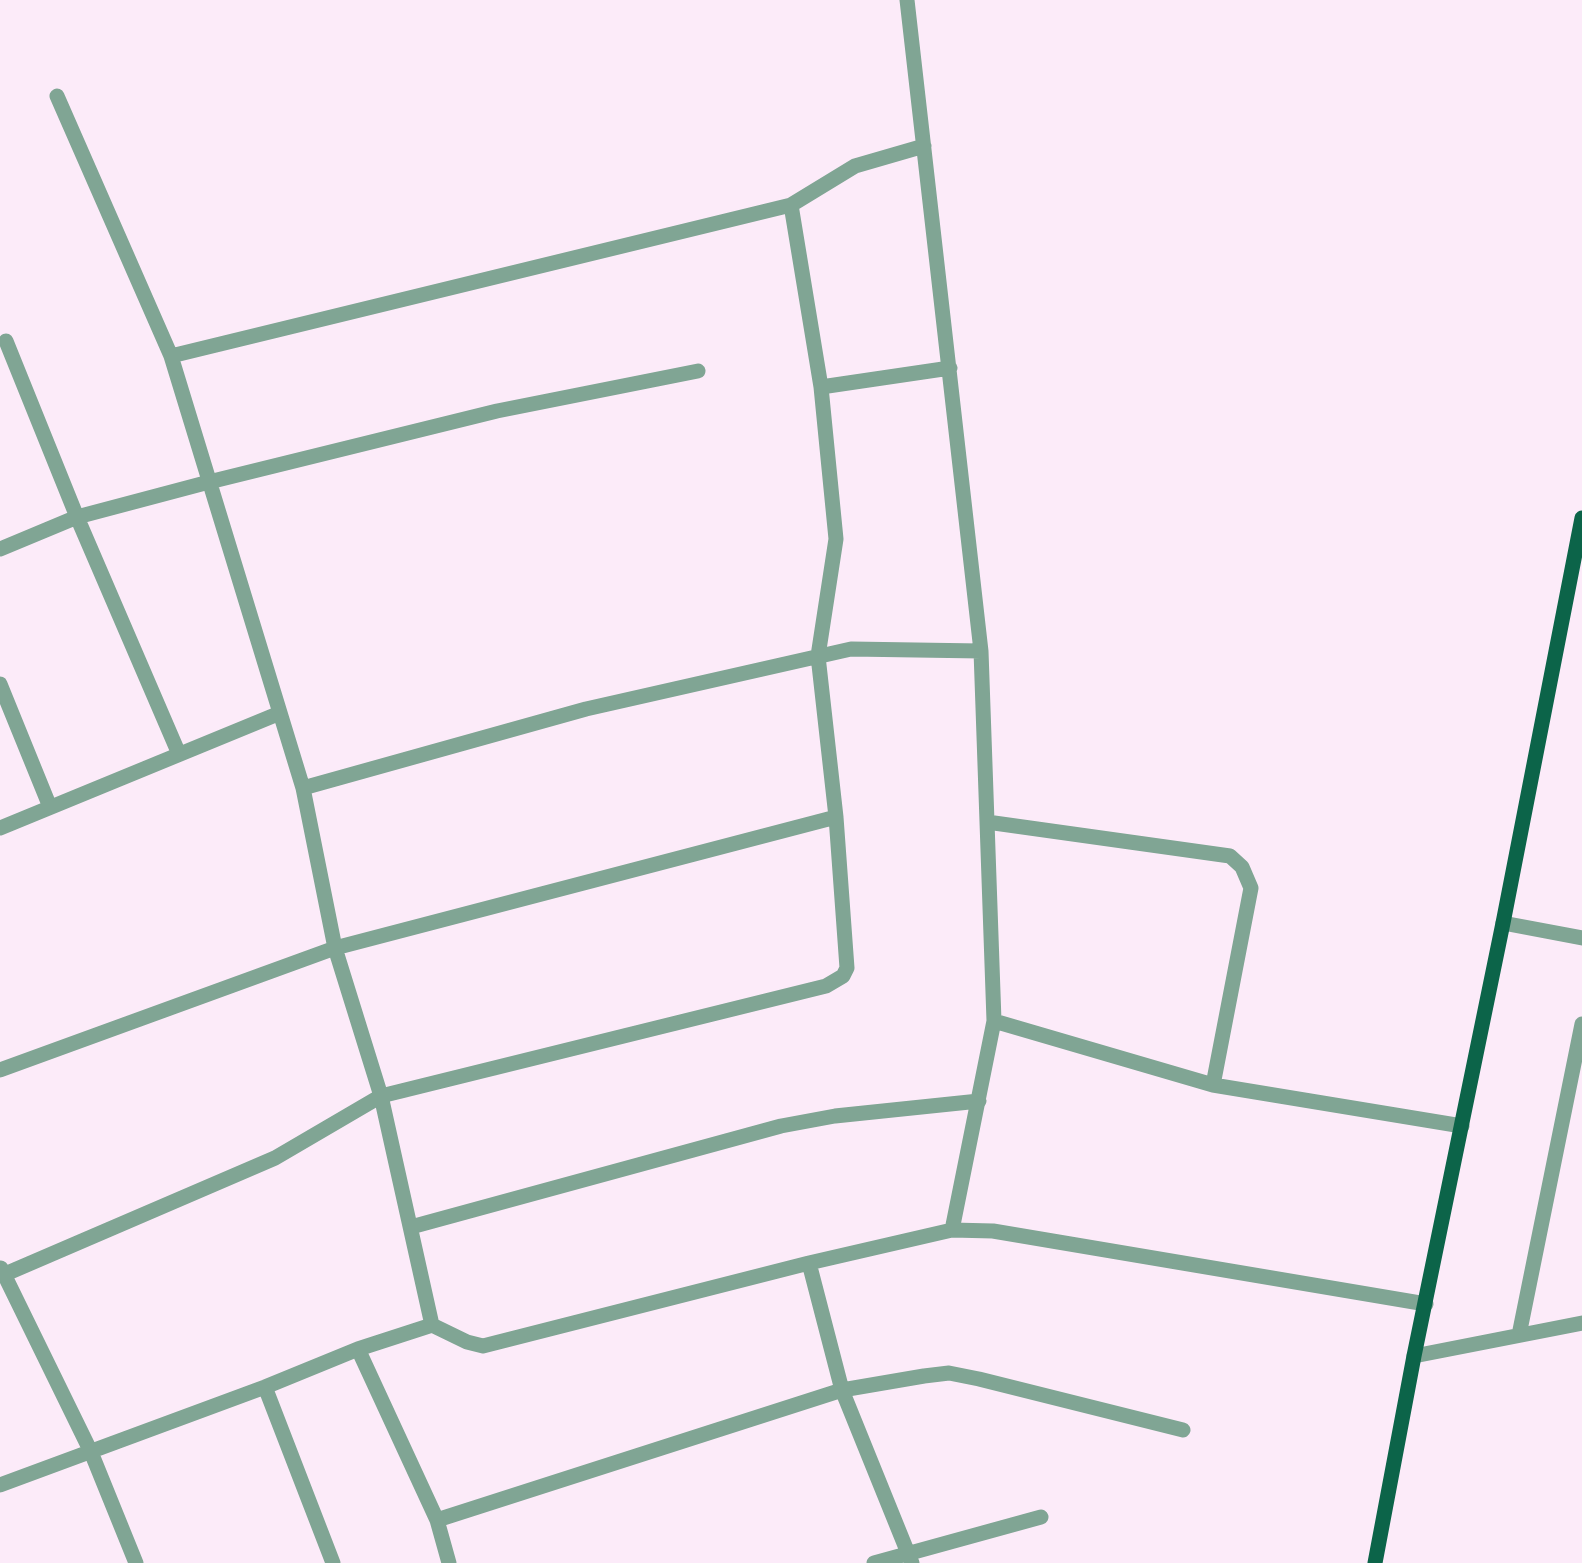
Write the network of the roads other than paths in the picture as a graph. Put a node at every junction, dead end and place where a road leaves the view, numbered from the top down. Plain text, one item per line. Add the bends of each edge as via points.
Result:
1 (907, 0) edge
2 (57, 96) dead end
3 (924, 146) junction
4 (791, 205) junction
5 (6, 342) dead end
6 (171, 356) junction
7 (950, 368) junction
8 (698, 372) dead end
9 (821, 387) junction
10 (209, 482) junction
11 (78, 517) junction
12 (1582, 518) edge
13 (0, 549) edge
14 (981, 651) junction
15 (818, 656) junction
16 (0, 684) edge
17 (280, 713) junction
18 (178, 754) junction
19 (303, 788) junction
20 (50, 807) junction
21 (836, 817) junction
22 (987, 822) junction
23 (0, 828) edge
24 (1503, 923) junction
25 (1582, 938) edge
26 (336, 948) junction
27 (994, 1021) junction
28 (1582, 1024) edge
29 (0, 1070) edge
30 (1213, 1085) junction
31 (381, 1096) junction
32 (979, 1101) junction
33 (1462, 1126) junction
34 (411, 1227) junction
35 (952, 1230) junction
36 (810, 1263) junction
37 (2, 1271) edge
38 (1426, 1304) junction
39 (1582, 1323) edge
40 (432, 1326) junction
41 (1519, 1336) junction
42 (358, 1349) junction
43 (1414, 1356) junction
44 (265, 1387) junction
45 (842, 1390) junction
46 (1183, 1430) dead end
47 (91, 1452) junction
48 (0, 1485) edge
49 (1041, 1517) dead end
50 (437, 1520) junction
51 (910, 1558) edge
52 (136, 1563) edge
53 (333, 1563) edge
54 (449, 1563) edge
55 (874, 1563) edge
56 (1375, 1563) edge

1 - 3 street
2 - 6 street
3 - 4 street via 854,166
3 - 7 street
4 - 6 street
4 - 9 street
5 - 11 street
6 - 10 street
7 - 9 street
7 - 14 street
8 - 10 street via 497,411
9 - 15 street via 836,540
10 - 11 street
10 - 17 street
11 - 13 street
11 - 18 street
12 - 24 main road
14 - 15 street via 851,648
14 - 22 street
15 - 19 street via 586,710
15 - 21 street
16 - 20 street
17 - 18 street
17 - 19 street
18 - 20 street
19 - 26 street
20 - 23 street
21 - 26 street
21 - 31 street via 847,968 836,981
22 - 27 street
22 - 30 street via 1230,856 1242,867 1251,888
24 - 25 street
24 - 33 main road
26 - 29 street
26 - 31 street
27 - 30 street
27 - 32 street
28 - 41 street
30 - 33 street
31 - 34 street
31 - 37 street via 275,1158
32 - 34 street via 835,1116 781,1126
32 - 35 street
33 - 38 main road
34 - 40 street
35 - 36 street
35 - 38 street via 993,1231
36 - 40 street via 483,1346
36 - 45 street
37 - 47 street
38 - 43 main road
39 - 41 street
40 - 42 street
41 - 43 street
42 - 44 street
42 - 50 street
43 - 56 main road
44 - 47 street
44 - 53 street
45 - 46 street via 948,1373
45 - 50 street
45 - 51 street
47 - 48 street
47 - 52 street
49 - 51 street
50 - 54 street
51 - 55 street

